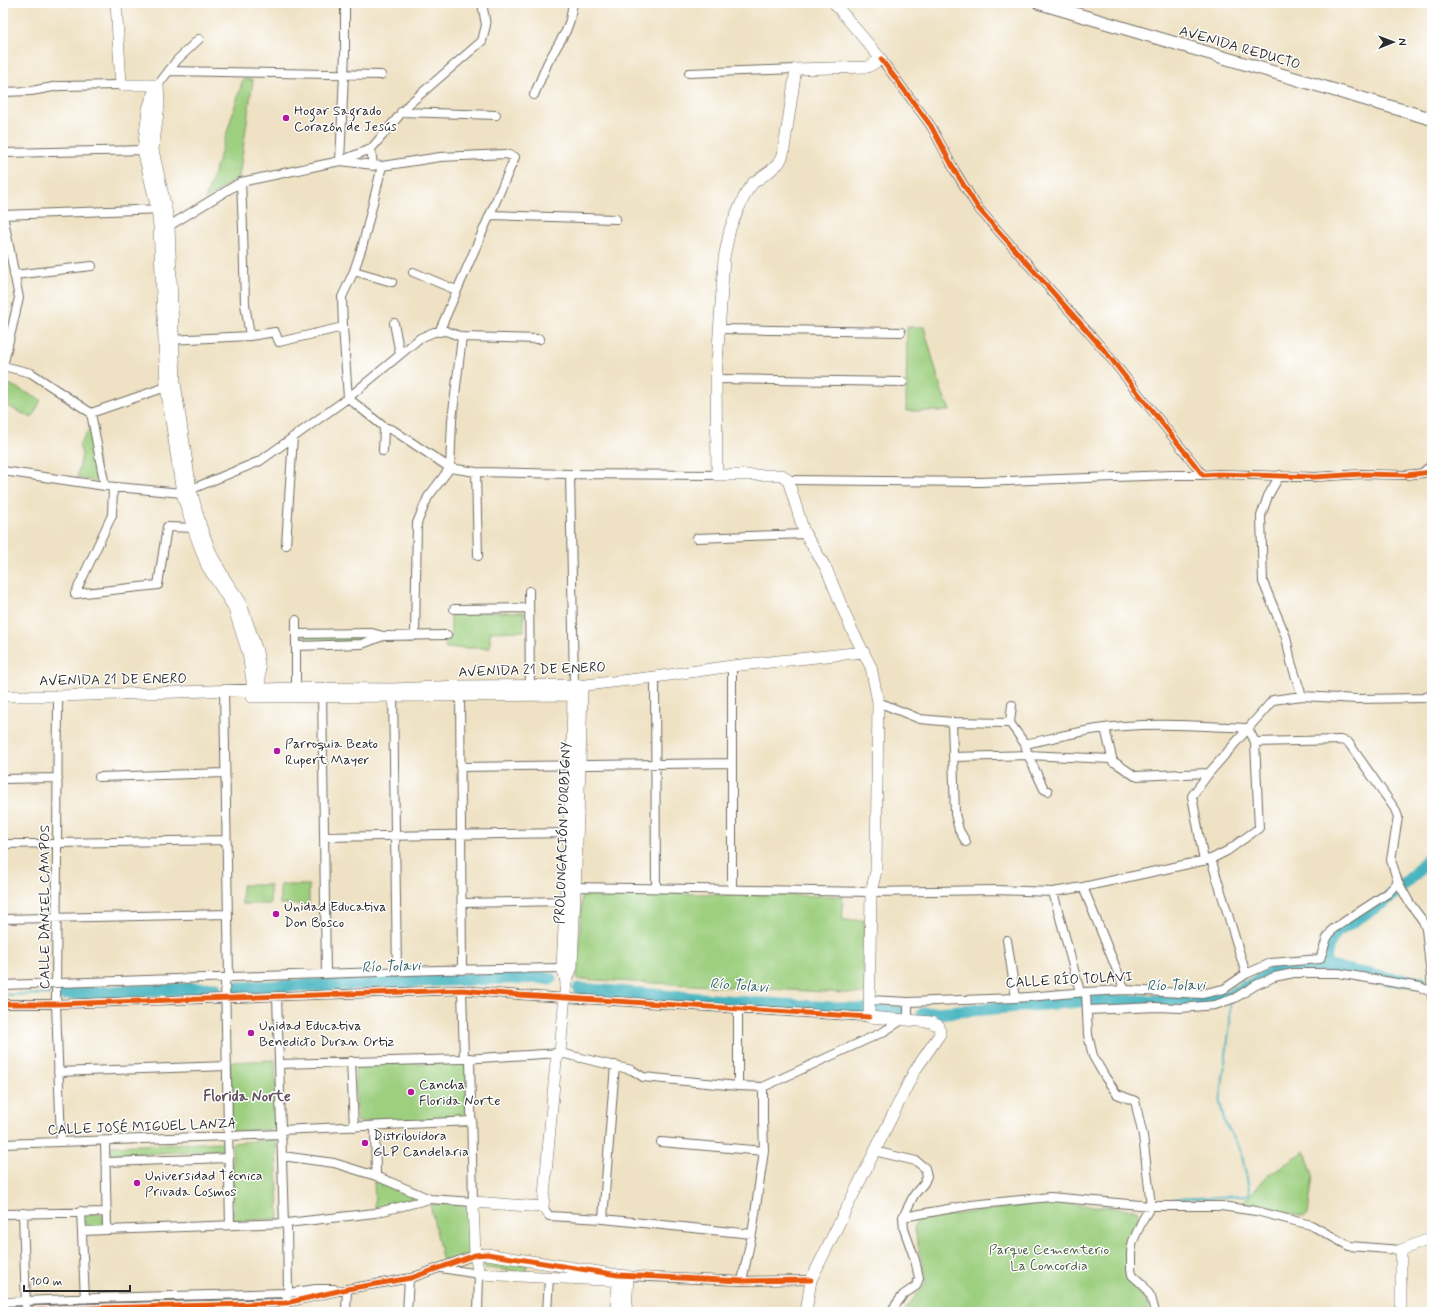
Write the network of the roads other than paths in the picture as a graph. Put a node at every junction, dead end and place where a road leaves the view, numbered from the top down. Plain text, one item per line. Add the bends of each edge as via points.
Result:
1 (116, 3) edge
2 (346, 3) edge
3 (482, 3) edge
4 (573, 3) edge
5 (834, 3) edge
6 (1039, 3) edge
7 (199, 39) dead end
8 (881, 59) junction
9 (796, 69) junction
10 (169, 71) junction
11 (690, 73) dead end
12 (344, 74) junction
13 (381, 75) dead end
14 (121, 85) junction
15 (158, 86) junction
16 (3, 92) edge
17 (534, 95) dead end
18 (401, 112) junction
19 (496, 115) dead end
20 (1432, 119) edge
21 (371, 149) junction
22 (148, 150) junction
23 (3, 153) edge
24 (340, 161) junction
25 (373, 166) junction
26 (382, 166) junction
27 (240, 182) junction
28 (162, 209) junction
29 (3, 215) edge
30 (490, 215) junction
31 (616, 219) dead end
32 (164, 226) junction
33 (92, 266) dead end
34 (354, 271) junction
35 (413, 272) dead end
36 (14, 275) junction
37 (392, 282) dead end
38 (456, 290) junction
39 (394, 323) dead end
40 (342, 327) junction
41 (719, 329) junction
42 (439, 332) junction
43 (901, 332) dead end
44 (250, 336) junction
45 (462, 337) junction
46 (540, 339) dead end
47 (169, 340) junction
48 (400, 354) junction
49 (3, 366) edge
50 (716, 379) junction
51 (903, 382) dead end
52 (170, 387) junction
53 (348, 398) junction
54 (91, 413) junction
55 (384, 427) junction
56 (293, 436) junction
57 (383, 451) dead end
58 (1432, 465) edge
59 (450, 468) junction
60 (3, 471) edge
61 (476, 472) junction
62 (1432, 472) edge
63 (570, 474) junction
64 (1421, 474) junction
65 (717, 475) junction
66 (1203, 475) junction
67 (1280, 475) junction
68 (788, 480) junction
69 (109, 486) junction
70 (186, 491) junction
71 (197, 528) junction
72 (806, 534) junction
73 (697, 538) dead end
74 (286, 545) dead end
75 (478, 556) dead end
76 (529, 590) dead end
77 (529, 608) junction
78 (454, 609) dead end
79 (296, 620) dead end
80 (296, 634) junction
81 (447, 635) dead end
82 (383, 636) junction
83 (415, 636) junction
84 (296, 646) junction
85 (864, 652) junction
86 (732, 666) junction
87 (655, 677) junction
88 (530, 685) junction
89 (578, 690) junction
90 (224, 691) junction
91 (460, 691) junction
92 (296, 692) junction
93 (393, 692) junction
94 (256, 693) junction
95 (322, 693) junction
96 (1432, 695) edge
97 (3, 696) edge
98 (58, 696) junction
99 (1302, 696) junction
100 (878, 702) junction
101 (1012, 705) dead end
102 (952, 722) junction
103 (1010, 723) junction
104 (1105, 728) junction
105 (1248, 728) junction
106 (1254, 742) junction
107 (1025, 744) junction
108 (1028, 755) junction
109 (953, 757) junction
110 (1113, 762) junction
111 (731, 763) junction
112 (656, 764) junction
113 (576, 765) junction
114 (460, 767) junction
115 (225, 773) junction
116 (1208, 773) junction
117 (99, 777) dead end
118 (3, 778) edge
119 (58, 778) junction
120 (1048, 791) dead end
121 (568, 833) junction
122 (461, 835) junction
123 (394, 836) junction
124 (324, 837) junction
125 (226, 840) junction
126 (966, 842) dead end
127 (3, 844) edge
128 (58, 844) junction
129 (1208, 860) junction
130 (1398, 882) junction
131 (571, 887) junction
132 (1083, 887) junction
133 (656, 888) junction
134 (732, 889) junction
135 (872, 892) junction
136 (1053, 892) junction
137 (565, 901) junction
138 (462, 903) junction
139 (228, 914) junction
140 (58, 918) junction
141 (3, 919) edge
142 (1007, 940) dead end
143 (562, 968) junction
144 (462, 970) junction
145 (397, 972) junction
146 (326, 974) junction
147 (1246, 974) junction
148 (1432, 976) edge
149 (227, 978) junction
150 (566, 982) junction
151 (57, 985) junction
152 (3, 986) edge
153 (462, 990) junction
154 (1125, 990) junction
155 (1084, 992) junction
156 (277, 996) junction
157 (1432, 996) edge
158 (565, 997) junction
159 (225, 998) junction
160 (1016, 998) junction
161 (870, 1000) junction
162 (908, 1002) junction
163 (3, 1004) edge
164 (56, 1004) junction
165 (738, 1009) junction
166 (1088, 1009) junction
167 (869, 1018) junction
168 (905, 1020) junction
169 (560, 1053) junction
170 (467, 1059) junction
171 (351, 1061) junction
172 (279, 1064) junction
173 (615, 1065) junction
174 (227, 1066) junction
175 (58, 1072) junction
176 (738, 1086) junction
177 (763, 1087) junction
178 (472, 1122) junction
179 (375, 1126) junction
180 (354, 1127) junction
181 (281, 1132) junction
182 (228, 1136) junction
183 (105, 1141) junction
184 (61, 1142) junction
185 (661, 1142) dead end
186 (3, 1144) edge
187 (764, 1151) junction
188 (874, 1151) junction
189 (282, 1156) junction
190 (229, 1158) junction
191 (106, 1162) junction
192 (376, 1176) junction
193 (430, 1199) junction
194 (473, 1202) junction
195 (1151, 1206) junction
196 (543, 1207) junction
197 (81, 1211) junction
198 (107, 1212) junction
199 (23, 1213) junction
200 (3, 1214) edge
201 (903, 1217) junction
202 (602, 1219) junction
203 (285, 1223) junction
204 (230, 1225) junction
205 (107, 1230) junction
206 (82, 1231) junction
207 (752, 1234) junction
208 (1432, 1238) edge
209 (1401, 1250) junction
210 (475, 1255) junction
211 (535, 1261) junction
212 (440, 1268) junction
213 (479, 1274) junction
214 (534, 1277) junction
215 (548, 1278) junction
216 (623, 1278) junction
217 (409, 1279) junction
218 (811, 1280) junction
219 (742, 1281) junction
220 (347, 1289) junction
221 (288, 1293) junction
222 (94, 1298) junction
223 (85, 1299) junction
224 (3, 1302) edge
225 (23, 1302) junction
226 (286, 1303) junction
227 (197, 1308) edge
228 (100, 1309) edge
229 (892, 1310) dead end
230 (22, 1311) edge
231 (3, 1312) edge
232 (285, 1312) edge
233 (346, 1312) edge
234 (407, 1312) edge
235 (478, 1312) edge
236 (547, 1312) edge
237 (617, 1312) edge
238 (626, 1312) edge
239 (806, 1312) edge
240 (1155, 1312) edge
241 (1401, 1312) edge

1 - 14 main road
2 - 12 street
3 - 18 street via 486,25 482,41
4 - 17 street via 566,31 548,62
5 - 8 main road
6 - 20 main road, AVENIDA REDUCTO
7 - 10 street
8 - 9 main road via 868,67
8 - 66 street via 931,126 978,208 1104,350
9 - 11 street
9 - 41 main road via 783,155 779,164 753,183 730,229 724,258
10 - 12 street
10 - 15 street
12 - 13 street
12 - 24 street
14 - 15 main road
14 - 16 street via 59,86
15 - 22 main road via 159,105
18 - 19 street
18 - 21 street
21 - 24 street
21 - 25 street
22 - 23 street
22 - 28 main road
24 - 25 street
24 - 27 street
25 - 26 street
26 - 30 street via 440,157 506,154 515,157
26 - 34 street
27 - 32 street
27 - 44 street via 245,304
28 - 29 street
28 - 32 main road
29 - 36 street
30 - 31 street
30 - 38 street
32 - 47 main road
33 - 36 street
34 - 37 street
34 - 40 street via 342,298
35 - 38 street
36 - 49 street via 19,298
38 - 42 street
39 - 48 street
40 - 44 street via 279,342 275,332
40 - 53 street
41 - 43 street
41 - 50 main road
42 - 45 street via 446,331
42 - 48 street via 420,338
44 - 47 street
45 - 46 street
45 - 59 street via 452,420
47 - 52 main road
48 - 53 street
49 - 54 street via 31,372
50 - 51 street
50 - 65 main road
52 - 54 street
52 - 70 main road
53 - 55 street
53 - 56 street
54 - 69 street
55 - 57 street
55 - 59 street
56 - 70 street via 260,461
56 - 74 street
58 - 64 street
59 - 61 street
59 - 83 street via 428,497 416,523
60 - 69 street
61 - 63 street
61 - 75 street
62 - 64 street
63 - 65 street
63 - 89 street
64 - 67 street via 1315,477
65 - 68 main road via 782,475
66 - 67 street
66 - 68 street via 979,482
67 - 99 street via 1260,516 1264,582 1286,637
68 - 72 main road
69 - 70 street
69 - 71 street via 112,515 75,594 158,585 166,527
70 - 71 main road
71 - 94 main road via 240,601 257,651 260,672
72 - 73 street
72 - 85 main road via 826,568 850,626
76 - 77 street
77 - 78 street
77 - 88 street
79 - 80 street
80 - 82 street via 372,633
80 - 84 street
81 - 83 street
82 - 83 street
82 - 84 street via 362,644
84 - 92 street
85 - 86 main road, AVENIDA 21 DE ENERO
85 - 100 main road via 871,667
86 - 87 main road, AVENIDA 21 DE ENERO
86 - 111 street
87 - 89 main road, AVENIDA 21 DE ENERO
87 - 112 street
88 - 89 main road, AVENIDA 21 DE ENERO
88 - 91 main road, AVENIDA 21 DE ENERO
89 - 91 main road, AVENIDA 21 DE ENERO
89 - 113 main road, PROLONGACIÓN D'ORBIGNY
90 - 94 main road, AVENIDA 21 DE ENERO
90 - 98 main road, AVENIDA 21 DE ENERO
90 - 115 street
91 - 93 main road, AVENIDA 21 DE ENERO
91 - 114 street
92 - 94 main road, AVENIDA 21 DE ENERO
92 - 95 main road, AVENIDA 21 DE ENERO
93 - 95 main road, AVENIDA 21 DE ENERO
93 - 123 street
95 - 124 street
96 - 99 street via 1422,698 1357,699
97 - 98 main road, AVENIDA 21 DE ENERO
98 - 119 street, CALLE DANIEL CAMPOS
99 - 105 street via 1273,700
100 - 102 street via 920,719
100 - 135 main road via 876,871
101 - 103 street
102 - 103 street
102 - 109 street
103 - 107 street
104 - 105 street via 1174,725
104 - 107 street
104 - 110 street
105 - 106 street
105 - 116 street
106 - 129 street via 1259,828 1227,851
106 - 130 street via 1348,742 1395,809 1398,818 1391,860
107 - 108 street
108 - 109 street
108 - 110 street via 1110,759
108 - 120 street via 1044,789
109 - 126 street via 955,814 959,830
110 - 116 street via 1135,776
111 - 112 street
111 - 134 street
112 - 113 street
112 - 133 street
113 - 114 street
113 - 121 main road, PROLONGACIÓN D'ORBIGNY
113 - 131 main road, PROLONGACIÓN D'ORBIGNY
114 - 122 street
115 - 117 street
115 - 125 street
116 - 129 street via 1192,796
118 - 119 street
119 - 128 street, CALLE DANIEL CAMPOS
121 - 122 street
121 - 131 main road, PROLONGACIÓN D'ORBIGNY
122 - 123 street
122 - 138 street
123 - 124 street
123 - 145 street
124 - 146 street
125 - 128 street
125 - 139 street
127 - 128 street
128 - 140 street, CALLE DANIEL CAMPOS
129 - 132 street
129 - 147 street
130 - 147 street, CALLE RÍO TOLAVI via 1388,893 1333,929 1320,959 1271,963
130 - 148 street via 1426,929
131 - 133 street
131 - 137 main road, PROLONGACIÓN D'ORBIGNY
131 - 150 main road, PROLONGACIÓN D'ORBIGNY via 572,967
132 - 136 street
132 - 154 street
133 - 134 street
134 - 135 street
135 - 136 street
135 - 161 main road
136 - 155 street
137 - 138 street
137 - 143 main road, PROLONGACIÓN D'ORBIGNY
138 - 144 street
139 - 140 street
139 - 149 street
140 - 141 street
140 - 151 street, CALLE DANIEL CAMPOS
142 - 160 street
143 - 144 street
143 - 150 main road, PROLONGACIÓN D'ORBIGNY
144 - 145 street
145 - 146 street
146 - 149 street
147 - 154 street, CALLE RÍO TOLAVI via 1224,989 1202,994
148 - 157 street
149 - 151 street
149 - 159 street
150 - 158 main road, PROLONGACIÓN D'ORBIGNY
151 - 152 street
151 - 164 street, CALLE DANIEL CAMPOS
153 - 156 street
153 - 158 street
153 - 170 street
154 - 155 street, CALLE RÍO TOLAVI
155 - 160 street, CALLE RÍO TOLAVI
155 - 166 street
156 - 159 street
156 - 172 street
157 - 166 street via 1420,987 1338,973 1294,973 1274,977 1235,998 1215,1005
158 - 165 street
158 - 169 main road, PROLONGACIÓN D'ORBIGNY
159 - 164 street
159 - 174 street
160 - 162 street, CALLE RÍO TOLAVI
161 - 162 street, CALLE RÍO TOLAVI
161 - 167 main road
162 - 168 street
163 - 164 street
164 - 175 street, CALLE DANIEL CAMPOS
165 - 167 street
165 - 176 street
166 - 195 street via 1088,1035 1093,1056 1105,1078 1118,1094 1135,1101 1143,1136
167 - 168 main road
168 - 177 street
168 - 188 main road via 931,1022 939,1026 940,1034 914,1072
169 - 170 street
169 - 173 street
169 - 196 main road, PROLONGACIÓN D'ORBIGNY via 556,1061
170 - 171 street
170 - 178 street
171 - 172 street
171 - 180 street
172 - 181 street
173 - 176 street via 632,1070 643,1077
173 - 202 street
174 - 175 street
174 - 182 street
175 - 184 street, CALLE DANIEL CAMPOS
176 - 177 street
177 - 187 street
178 - 179 street, CALLE JOSÉ MIGUEL LANZA
178 - 194 street
179 - 180 street, CALLE JOSÉ MIGUEL LANZA
179 - 192 street
180 - 181 street, CALLE JOSÉ MIGUEL LANZA
181 - 182 street, CALLE JOSÉ MIGUEL LANZA
181 - 189 street
182 - 183 street, CALLE JOSÉ MIGUEL LANZA
182 - 190 street
183 - 184 street, CALLE JOSÉ MIGUEL LANZA
183 - 191 street
184 - 186 street, CALLE JOSÉ MIGUEL LANZA
185 - 187 street
187 - 207 street
188 - 201 street via 916,1161 925,1168 927,1176 924,1183 914,1195
188 - 218 main road
189 - 192 street via 334,1163
189 - 203 street
190 - 191 street
190 - 204 street
191 - 198 street
192 - 193 street
193 - 194 street
193 - 203 street via 375,1213
194 - 196 main road
194 - 210 main road
195 - 201 street via 1050,1197
195 - 209 street via 1221,1206 1256,1211 1311,1224 1349,1246
195 - 240 street via 1133,1241 1131,1268 1132,1275 1151,1297
196 - 202 street via 549,1216
197 - 198 street
197 - 199 street
197 - 206 street
198 - 205 street
199 - 200 street
199 - 225 street
201 - 229 street via 904,1229 919,1278 916,1286 903,1295
202 - 207 street
203 - 204 street
203 - 221 street
204 - 205 street
205 - 206 street
206 - 223 street
207 - 219 street
208 - 209 main road
209 - 241 main road
210 - 211 main road via 487,1254
210 - 212 street
210 - 213 main road
211 - 214 street
211 - 216 main road
212 - 213 street
212 - 217 street
213 - 214 main road
213 - 235 street
214 - 215 main road
215 - 216 main road
215 - 236 street
216 - 219 street
216 - 237 main road
216 - 238 main road
217 - 220 street
217 - 234 street
218 - 219 street
218 - 239 main road
220 - 221 street via 316,1289
220 - 226 street
220 - 233 street
221 - 222 street
221 - 226 street
222 - 223 street
222 - 228 street
223 - 225 street
224 - 225 street
225 - 230 street
226 - 227 street
226 - 232 street
227 - 228 street
228 - 230 street
230 - 231 street

